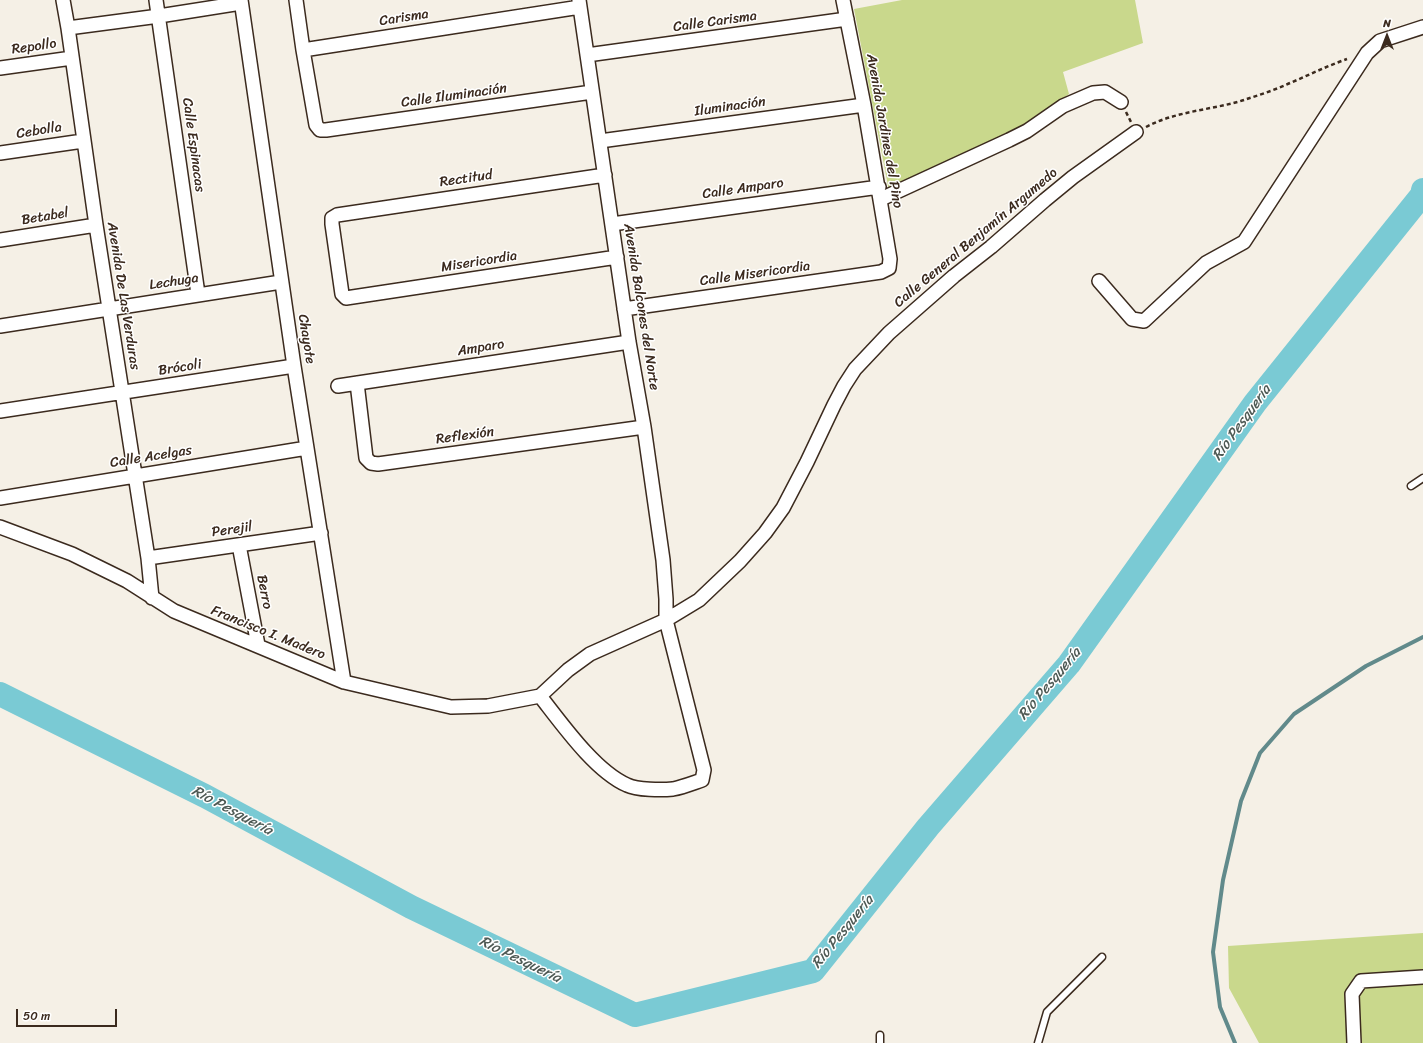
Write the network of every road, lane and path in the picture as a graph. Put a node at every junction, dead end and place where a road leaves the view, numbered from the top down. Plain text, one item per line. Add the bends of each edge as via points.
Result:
1 (63, 0) edge
2 (156, 0) edge
3 (296, 0) edge
4 (844, 0) edge
5 (241, 1) edge
6 (580, 4) edge
7 (159, 16) junction
8 (847, 19) junction
9 (1423, 27) edge
10 (68, 28) junction
11 (303, 50) junction
12 (1367, 53) junction
13 (587, 56) junction
14 (72, 58) junction
15 (0, 68) edge
16 (592, 92) junction
17 (1121, 102) joint
18 (864, 105) junction
19 (1136, 132) junction
20 (84, 141) junction
21 (600, 141) junction
22 (0, 154) edge
23 (605, 175) junction
24 (880, 193) junction
25 (612, 224) junction
26 (96, 225) junction
27 (0, 240) edge
28 (617, 257) junction
29 (889, 268) joint
30 (1099, 281) dead end
31 (281, 282) junction
32 (198, 294) junction
33 (346, 298) joint
34 (109, 309) junction
35 (624, 309) junction
36 (0, 326) edge
37 (629, 342) junction
38 (294, 366) junction
39 (357, 383) junction
40 (338, 386) dead end
41 (122, 393) junction
42 (0, 411) edge
43 (644, 427) junction
44 (307, 448) junction
45 (134, 476) junction
46 (1423, 478) edge
47 (1411, 486) dead end
48 (0, 498) edge
49 (0, 527) edge
50 (321, 533) junction
51 (239, 545) junction
52 (148, 558) junction
53 (152, 598) junction
54 (666, 620) junction
55 (258, 645) junction
56 (344, 682) junction
57 (540, 696) junction
58 (1102, 957) dead end
59 (1423, 977) edge
60 (880, 1035) dead end
61 (880, 1043) edge
62 (1038, 1043) edge
63 (1354, 1043) edge

1 - 10 street, Avenida De Las Verduras
2 - 7 street, Calle Espinacas
3 - 11 street
4 - 8 street, Avenida Jardines del Pino
5 - 7 street, Repollo
5 - 31 street, Chayote
6 - 11 street, Carisma
6 - 13 street, Avenida Balcones del Norte
7 - 10 street, Repollo
7 - 32 street, Calle Espinacas
8 - 13 street, Calle Carisma
8 - 18 street, Avenida Jardines del Pino
9 - 12 street via 1380,41
10 - 14 street, Avenida De Las Verduras
11 - 16 street, Calle Iluminación via 316,125 320,130
12 - 19 path via 1333,64 1290,84 1246,100 1164,119
12 - 30 street via 1244,242 1206,263 1144,321 1132,319
13 - 16 street, Avenida Balcones del Norte
14 - 15 street, Repollo
14 - 20 street, Avenida De Las Verduras
16 - 21 street, Avenida Balcones del Norte
17 - 19 path
17 - 24 street, Calle Amparo via 1105,92 1094,93 1063,106 1021,134
18 - 21 street, Iluminación
18 - 24 street, Avenida Jardines del Pino
19 - 54 street, Calle General Benjamín Argumedo via 1045,200 889,333 844,386 783,508 765,533 699,600
20 - 22 street, Cebolla
20 - 26 street, Avenida De Las Verduras
21 - 23 street, Avenida Balcones del Norte
23 - 25 street, Avenida Balcones del Norte
23 - 33 street, Rectitud via 337,215 332,218 332,224 342,294
24 - 25 street, Calle Amparo
24 - 29 street, Avenida Jardines del Pino via 890,259
25 - 28 street, Avenida Balcones del Norte
26 - 27 street, Betabel
26 - 34 street, Avenida De Las Verduras
28 - 33 street, Misericordia
28 - 35 street, Avenida Balcones del Norte
29 - 35 street, Calle Misericordia via 882,272
31 - 32 street, Lechuga
31 - 38 street, Chayote
32 - 34 street, Lechuga
34 - 36 street, Lechuga
34 - 41 street, Avenida De Las Verduras
35 - 37 street, Avenida Balcones del Norte
37 - 39 street, Amparo
37 - 43 street, Avenida Balcones del Norte
38 - 41 street, Brócoli
38 - 44 street, Chayote
39 - 40 street, Amparo
39 - 43 street, Reflexión via 366,458 371,463
41 - 42 street, Brócoli
41 - 45 street, Avenida De Las Verduras
43 - 54 street, Avenida Balcones del Norte via 663,560
44 - 45 street, Calle Acelgas
44 - 50 street, Chayote
45 - 48 street, Calle Acelgas
45 - 52 street, Avenida De Las Verduras
46 - 47 lane
49 - 53 street, Francisco I. Madero via 95,564
50 - 51 street, Perejil
50 - 56 street, Chayote
51 - 52 street, Perejil
51 - 55 street, Berro
52 - 53 street, Avenida De Las Verduras
53 - 55 street, Francisco I. Madero via 174,611
54 - 57 street, Calle General Benjamín Argumedo via 590,654
54 - 57 street, Avenida Balcones del Norte via 704,770 702,780 674,789 654,790 628,786 606,772 573,739
55 - 56 street, Francisco I. Madero
56 - 57 street, Francisco I. Madero via 451,707 488,706
58 - 62 lane via 1046,1012
59 - 63 street via 1361,981 1352,994
60 - 61 lane

